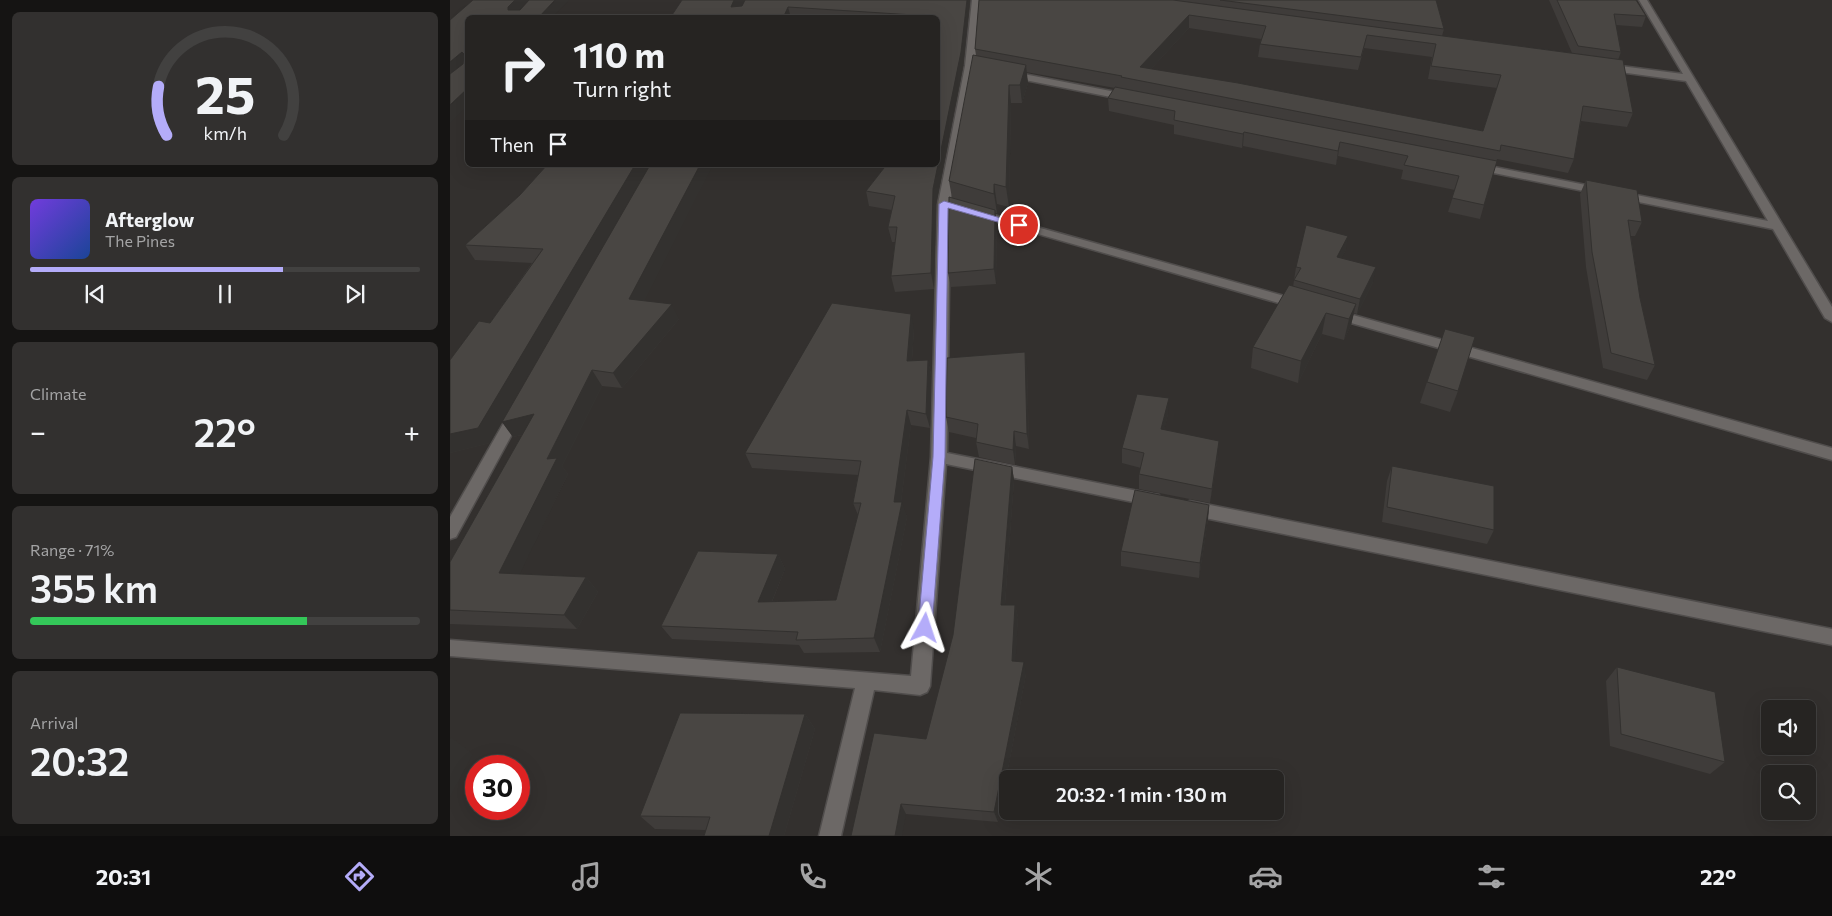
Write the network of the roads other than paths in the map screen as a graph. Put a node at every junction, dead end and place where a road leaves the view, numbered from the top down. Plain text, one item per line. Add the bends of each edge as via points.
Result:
1 (976, 0) edge
2 (1643, 0) edge
3 (1591, 65) edge
4 (999, 72) edge
5 (1688, 78) junction
6 (1145, 101) edge
7 (1466, 164) edge
8 (953, 207) junction
9 (1777, 226) junction
10 (1832, 318) edge
11 (522, 404) edge
12 (1832, 454) edge
13 (939, 457) junction
14 (450, 532) edge
15 (1832, 637) edge
16 (450, 648) edge
17 (867, 680) junction
18 (830, 836) edge

1 - 8 street via 975,67
2 - 5 street
3 - 5 street
4 - 6 street
5 - 9 street
7 - 9 street
8 - 12 street
8 - 13 street
9 - 10 street
11 - 14 street
13 - 15 street
13 - 17 street via 920,686
16 - 17 street
17 - 18 street

